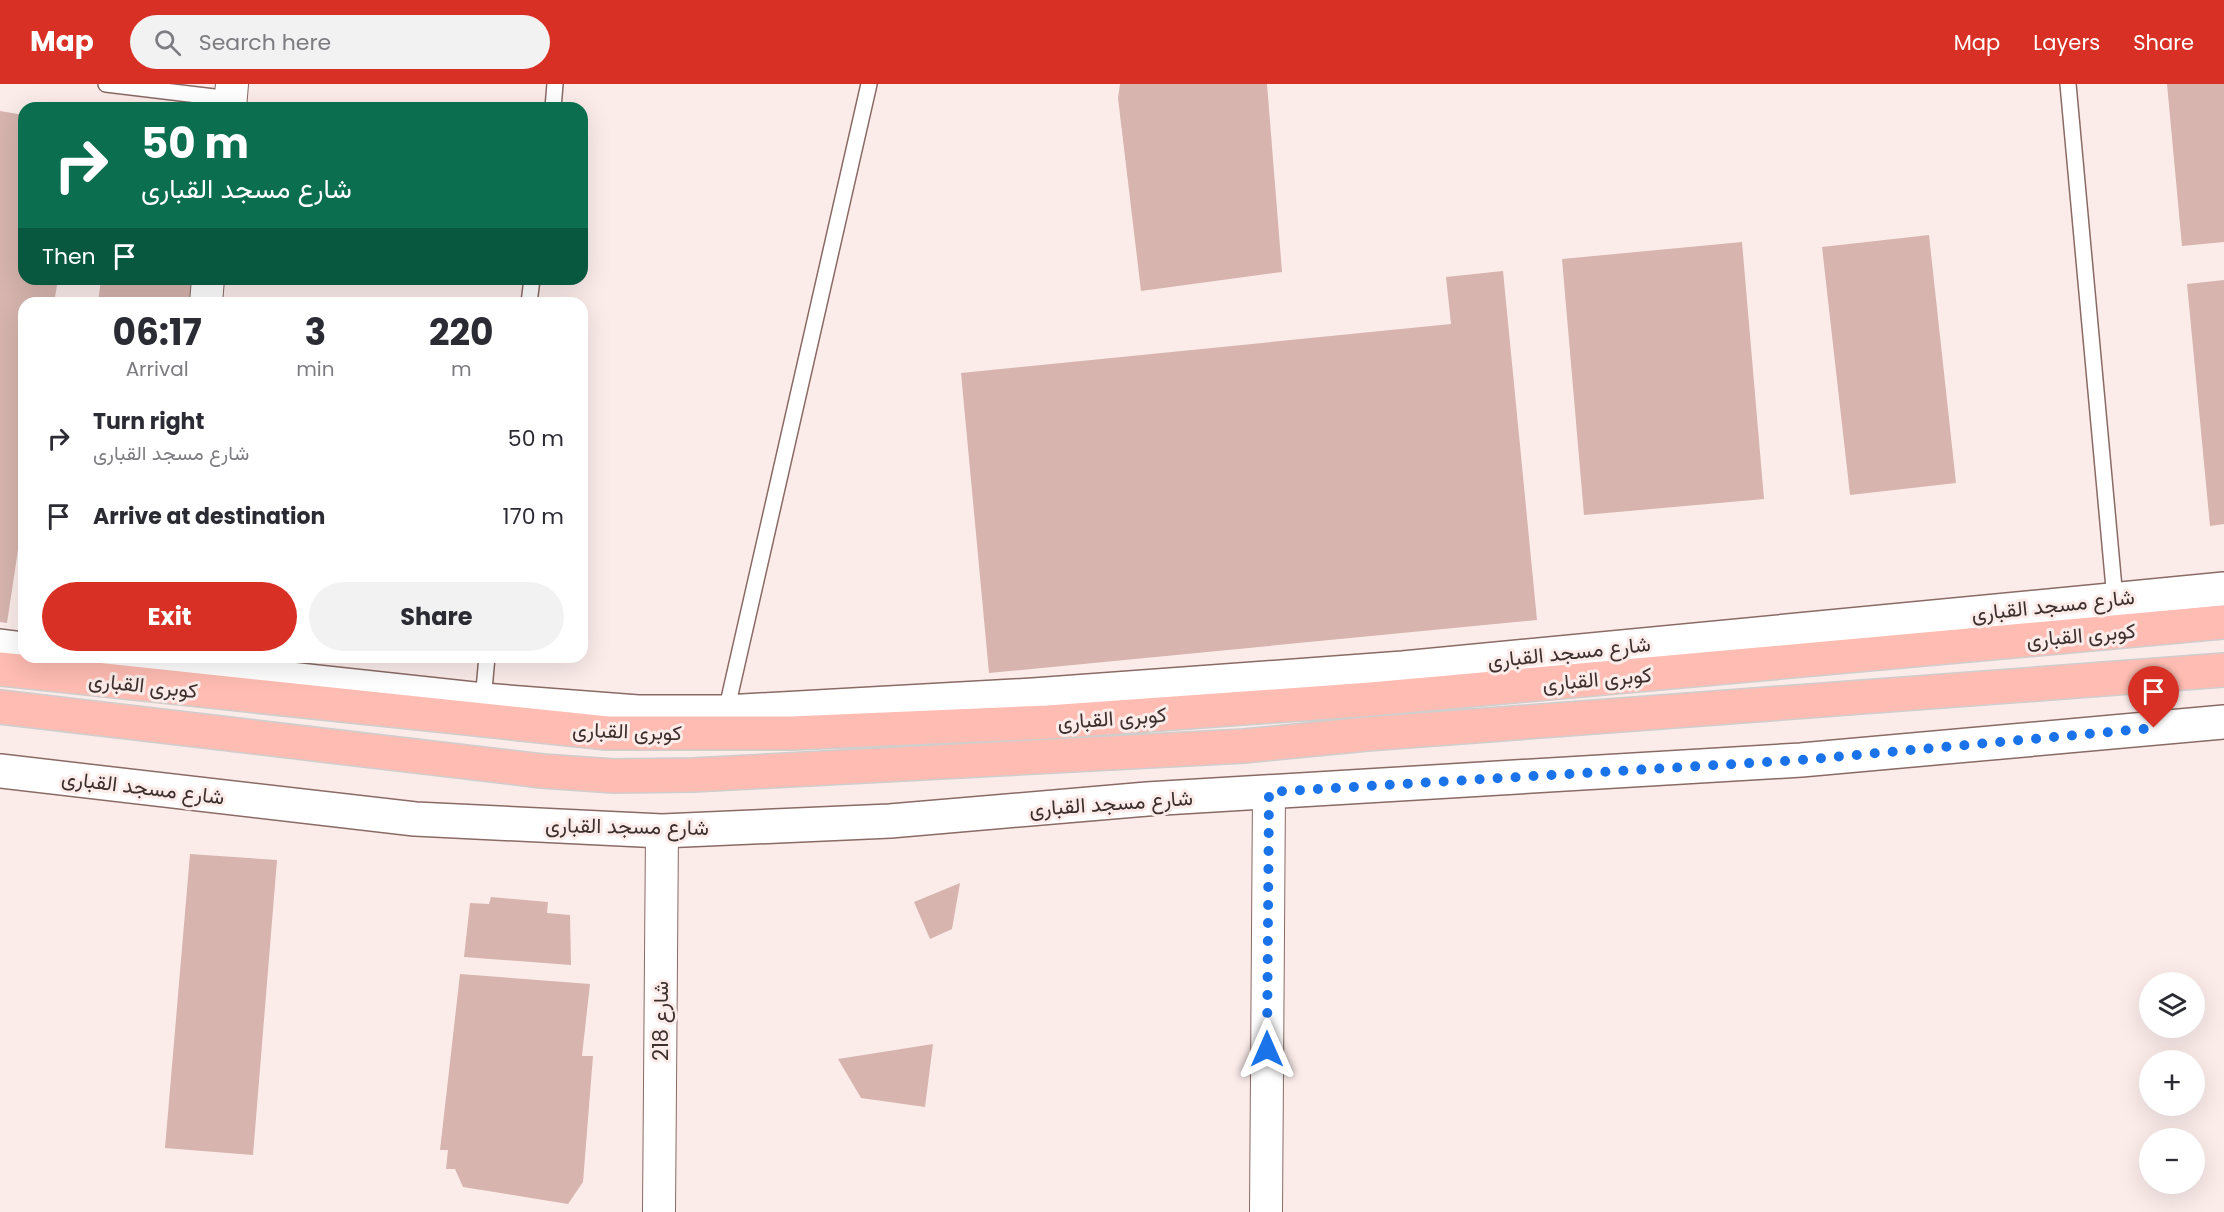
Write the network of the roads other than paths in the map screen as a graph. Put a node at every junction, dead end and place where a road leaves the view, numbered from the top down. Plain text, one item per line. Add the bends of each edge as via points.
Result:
1 (106, 84) edge
2 (555, 84) edge
3 (868, 84) edge
4 (2068, 84) edge
5 (231, 97) edge
6 (554, 102) edge
7 (2224, 589) edge
8 (2115, 599) junction
9 (2224, 622) edge
10 (0, 646) edge
11 (18, 648) edge
12 (169, 663) edge
13 (486, 663) edge
14 (0, 669) edge
15 (2224, 670) edge
16 (483, 700) junction
17 (0, 707) edge
18 (726, 712) junction
19 (2224, 722) edge
20 (0, 771) edge
21 (1269, 792) junction
22 (662, 831) junction
23 (659, 1212) edge
24 (1266, 1212) edge

1 - 5 lane
2 - 6 lane
3 - 18 lane
4 - 8 lane
7 - 8 street, شارع مسجد القبارى
8 - 18 street, شارع مسجد القبارى via 1403,668
9 - 14 main road, كوبرى القبارى via 1371,699 1048,722 792,733 607,733
10 - 11 street
12 - 16 street, شارع مسجد القبارى
13 - 16 lane
15 - 17 main road, كوبرى القبارى via 1244,746 693,775 614,776 542,771
16 - 18 street, شارع مسجد القبارى via 638,712
19 - 21 street, شارع مسجد القبارى via 1801,760
20 - 22 street, شارع مسجد القبارى via 415,819
21 - 22 street, شارع مسجد القبارى via 890,821
21 - 24 street
22 - 23 street, شارع 218

